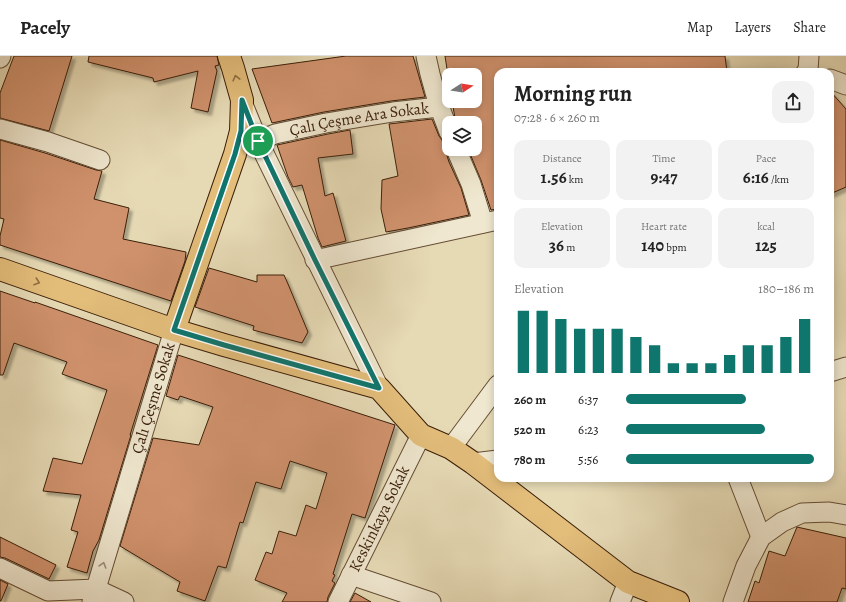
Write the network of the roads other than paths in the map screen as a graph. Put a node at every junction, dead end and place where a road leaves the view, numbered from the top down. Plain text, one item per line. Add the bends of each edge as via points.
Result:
1 (229, 56) edge
2 (426, 56) edge
3 (834, 80) edge
4 (846, 85) edge
5 (242, 100) junction
6 (439, 107) junction
7 (443, 116) edge
8 (0, 129) edge
9 (258, 141) junction
10 (459, 156) edge
11 (100, 160) dead end
12 (490, 221) edge
13 (315, 260) junction
14 (0, 269) edge
15 (174, 330) junction
16 (846, 367) edge
17 (834, 371) edge
18 (379, 388) junction
19 (494, 390) edge
20 (421, 435) junction
21 (451, 448) junction
22 (494, 460) edge
23 (474, 463) junction
24 (494, 480) edge
25 (496, 482) edge
26 (739, 482) edge
27 (846, 515) edge
28 (760, 537) junction
29 (0, 568) edge
30 (351, 575) junction
31 (624, 592) edge
32 (94, 595) edge
33 (124, 602) edge
34 (338, 602) edge
35 (431, 602) edge
36 (678, 602) edge
37 (733, 602) edge

5 -> 1 main road, Çalı Çeşme Sokak
2 - 6 street
3 - 4 street
5 - 9 street
5 - 15 main road, Çalı Çeşme Sokak via 241,131 235,154
6 - 7 street
6 - 9 street, Çalı Çeşme Ara Sokak via 326,123 275,134
8 - 11 street
9 - 13 street
10 - 12 street via 470,184
12 - 13 street
13 - 18 street
14 -> 15 main road
15 - 18 main road
32 -> 15 street, Çalı Çeşme Sokak
16 - 17 street
18 - 20 main road
19 - 21 street
20 - 21 main road
20 - 30 street, Keskinkaya Sokak
21 - 23 main road
22 - 23 street
23 - 24 main road
25 - 31 main road
26 - 28 street
27 - 28 street via 829,512 802,513 782,522
28 - 37 street
29 - 32 street via 48,591
30 - 34 street, Keskinkaya Sokak
30 - 35 street
31 - 36 main road
32 - 33 street

